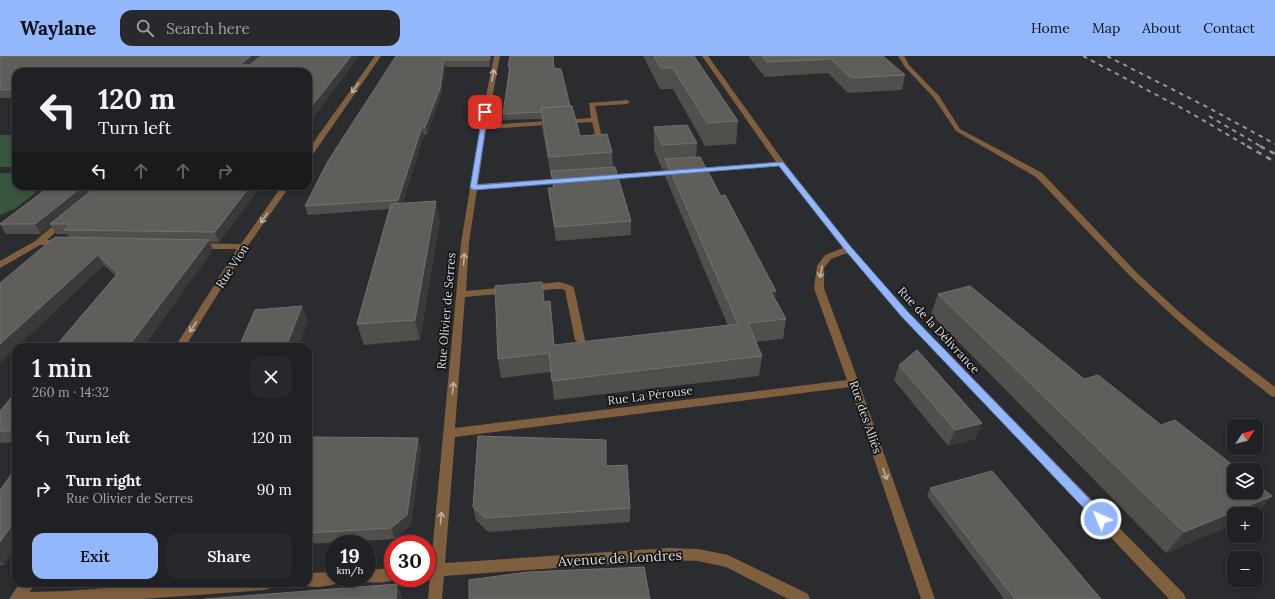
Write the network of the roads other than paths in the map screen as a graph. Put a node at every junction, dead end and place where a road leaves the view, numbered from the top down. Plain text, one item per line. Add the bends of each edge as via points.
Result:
1 (378, 56) edge
2 (497, 56) edge
3 (705, 56) edge
4 (901, 56) edge
5 (626, 102) dead end
6 (594, 120) junction
7 (482, 127) junction
8 (600, 143) edge
9 (312, 149) edge
10 (781, 164) junction
11 (600, 178) edge
12 (576, 180) edge
13 (474, 188) junction
14 (283, 190) edge
15 (73, 214) edge
16 (38, 243) junction
17 (73, 243) edge
18 (189, 246) edge
19 (243, 247) junction
20 (848, 249) junction
21 (0, 265) edge
22 (461, 294) junction
23 (580, 340) dead end
24 (183, 343) edge
25 (854, 383) junction
26 (1275, 393) edge
27 (449, 433) junction
28 (436, 539) edge
29 (436, 571) edge
30 (324, 579) edge
31 (312, 580) edge
32 (25, 587) edge
33 (212, 587) edge
34 (434, 587) edge
35 (17, 599) edge
36 (435, 599) edge
37 (803, 599) edge
38 (928, 599) edge
39 (1179, 599) edge

1 -> 9 street
7 -> 2 street, Rue Olivier de Serres
3 - 10 street, Rue de la Délivrance
4 - 26 street via 907,66 937,97 958,130 1006,154 1039,175 1134,275 1176,314
5 - 6 street via 591,104
6 - 7 street
6 - 8 street
7 - 13 street, Rue Olivier de Serres
10 - 11 street
10 - 20 street, Rue de la Délivrance
12 - 13 street
22 -> 13 street, Rue Olivier de Serres
14 -> 19 street, Rue Vion
15 - 16 street
16 - 17 street
16 - 21 street
18 - 19 street
19 -> 24 street, Rue Vion
20 -> 25 street, Rue des Alliés via 828,257 820,268 819,288
20 - 39 street, Rue de la Délivrance via 957,369
22 - 23 street via 560,285 569,288
27 -> 22 street, Rue Olivier de Serres
25 - 27 street, Rue La Pérouse
25 -> 38 street, Rue des Alliés
28 -> 27 street, Rue Olivier de Serres
29 - 37 street, Avenue de Londres via 668,554 698,555 728,561
30 - 31 street
32 - 35 street
33 - 35 street
34 - 36 street, Rue Olivier de Serres

